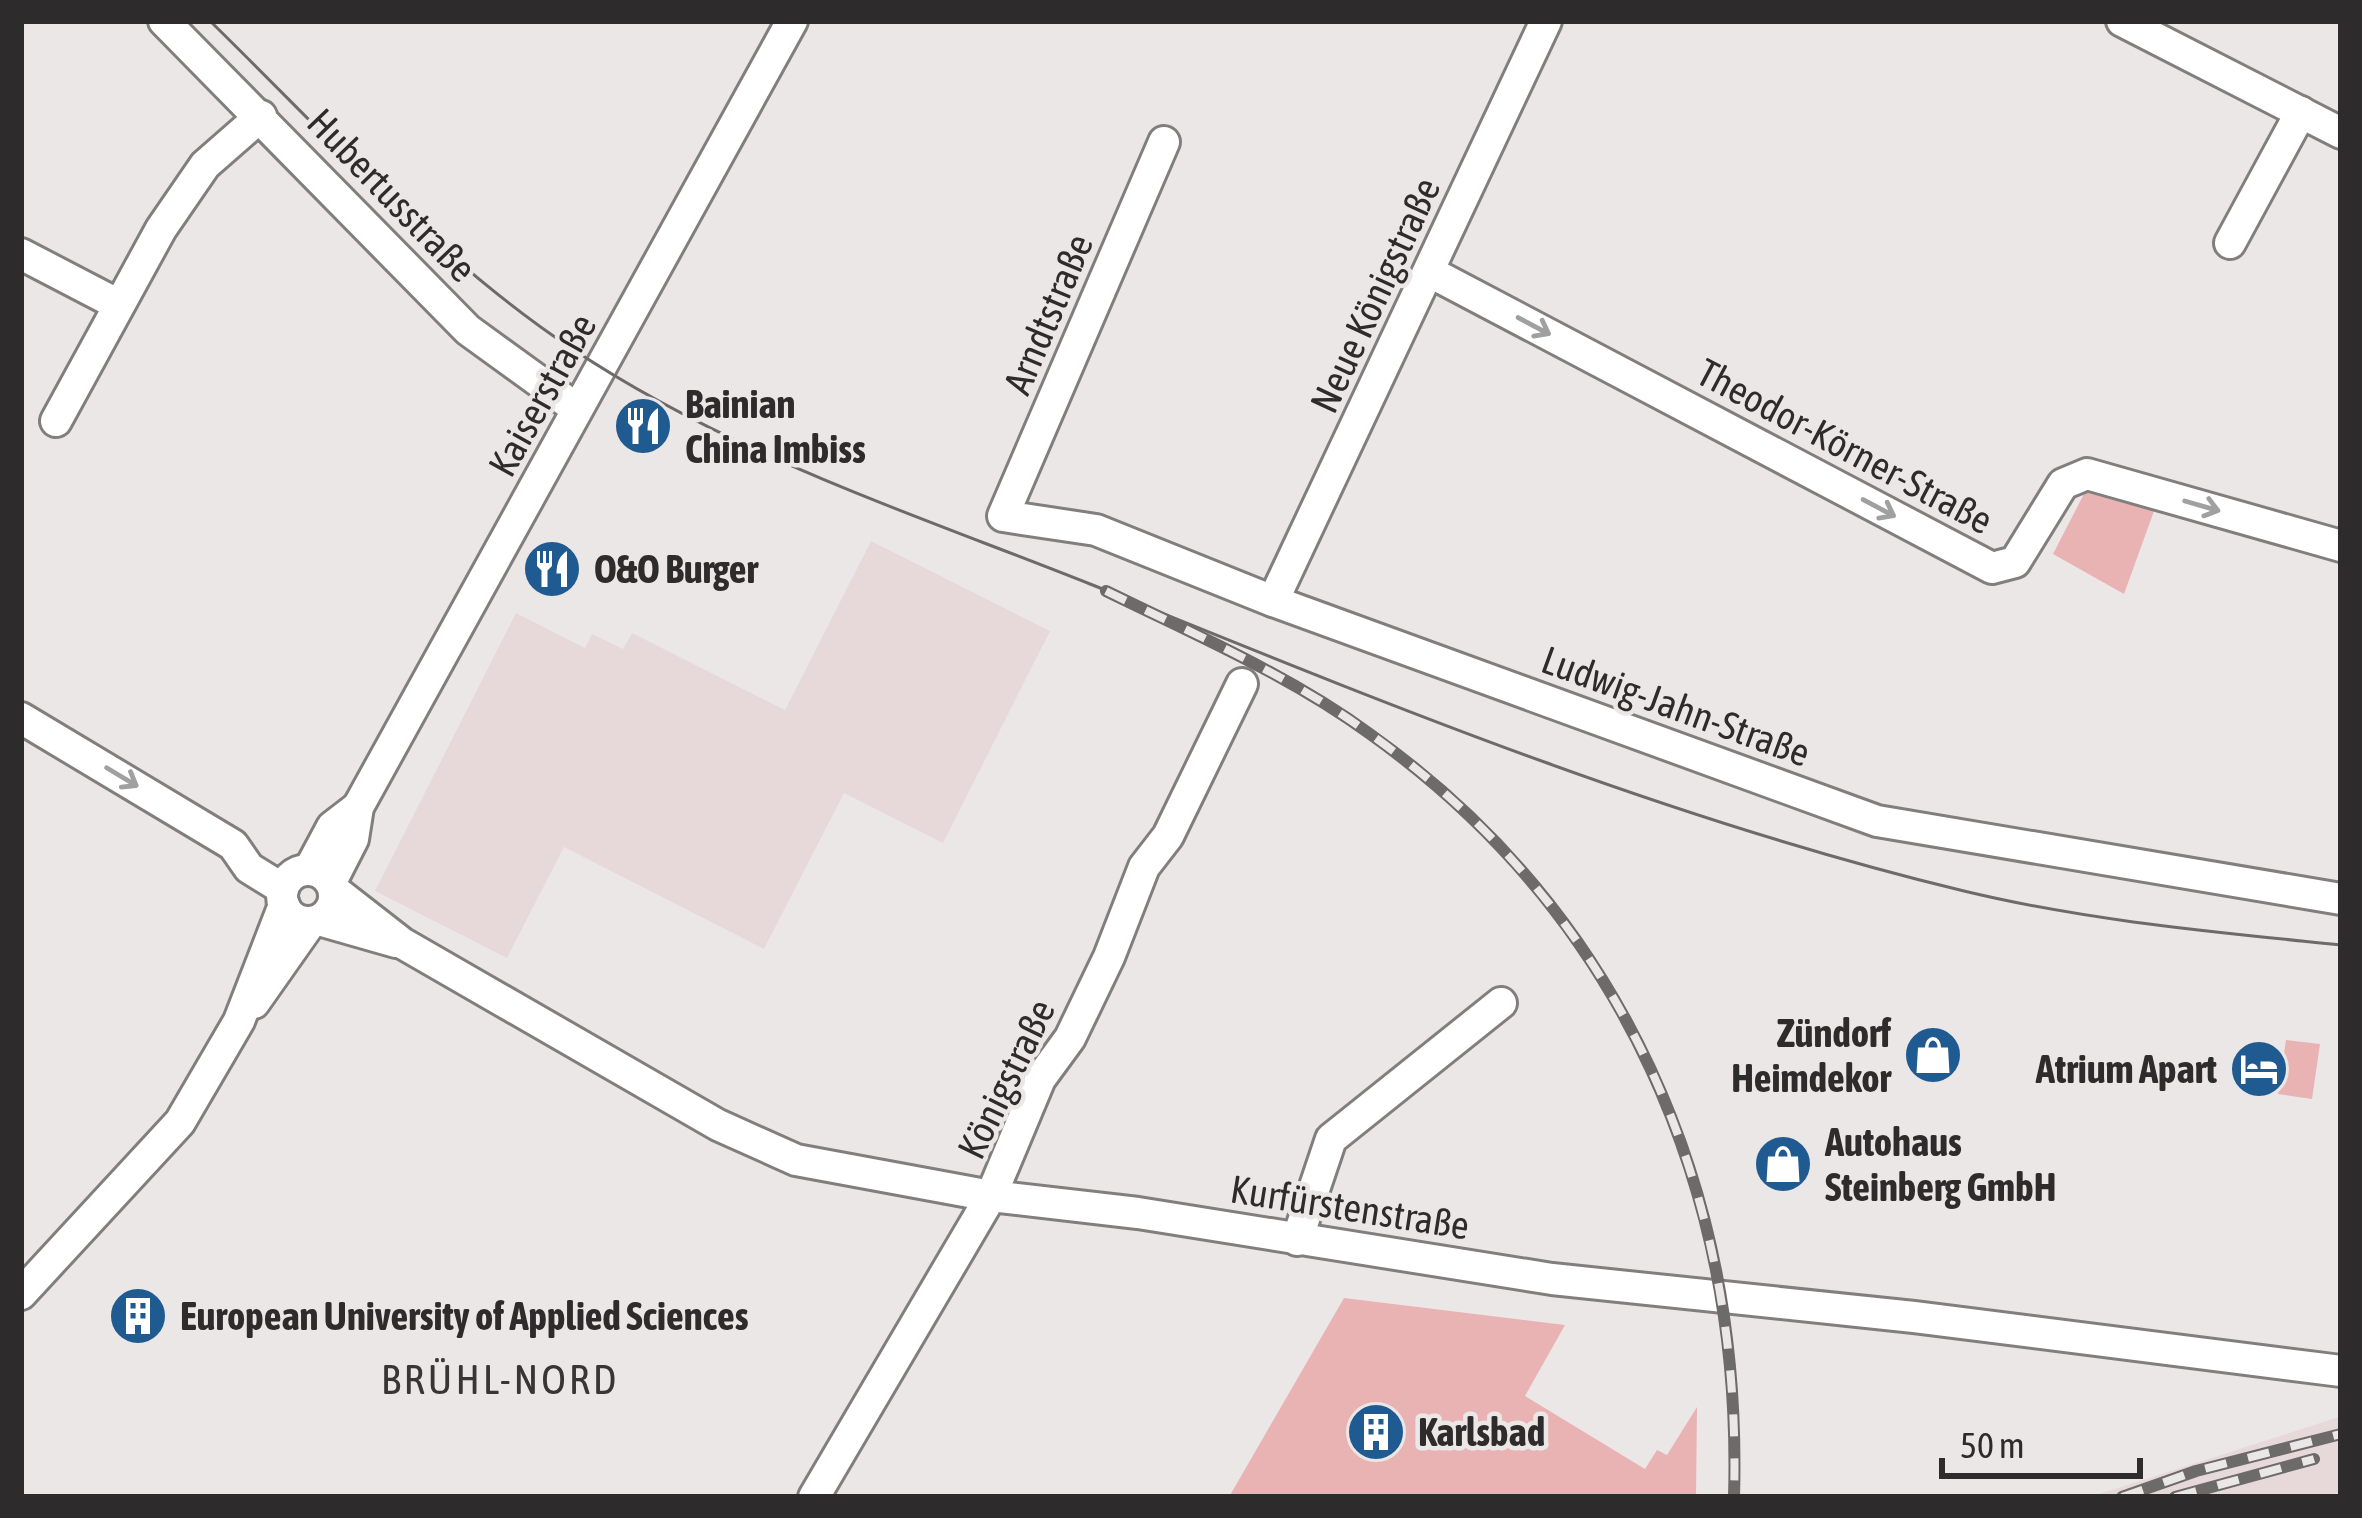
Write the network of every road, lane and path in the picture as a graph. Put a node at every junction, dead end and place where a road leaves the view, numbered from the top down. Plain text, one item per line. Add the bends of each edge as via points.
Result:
1 (164, 21) edge
2 (792, 21) edge
3 (1546, 21) edge
4 (2122, 21) edge
5 (2301, 112) junction
6 (260, 116) junction
7 (2339, 127) edge
8 (1164, 142) dead end
9 (2230, 244) dead end
10 (21, 254) edge
11 (1430, 272) junction
12 (119, 305) junction
13 (577, 409) junction
14 (56, 422) dead end
15 (1003, 516) joint
16 (2341, 545) edge
17 (1273, 602) junction
18 (1242, 684) dead end
19 (21, 718) edge
20 (324, 881) junction
21 (283, 897) junction
22 (2341, 899) edge
23 (315, 921) junction
24 (402, 944) junction
25 (1501, 1003) dead end
26 (238, 1021) junction
27 (992, 1196) junction
28 (1298, 1240) junction
29 (21, 1294) edge
30 (2341, 1371) edge
31 (814, 1497) edge

1 - 6 street, Hubertusstraße
2 - 13 street, Kaiserstraße
3 - 11 street, Neue Königstraße
4 - 5 street
5 - 7 street
5 - 9 street
6 - 12 street via 206,165
6 - 13 street, Hubertusstraße via 468,330
8 - 15 street, Arndtstraße
10 - 12 street
11 -> 16 street, Theodor-Körner-Straße via 1992,568 2015,562 2063,484 2087,474
11 - 17 street, Neue Königstraße
12 - 14 street
13 - 20 street, Kaiserstraße via 358,806 332,827
15 - 17 street, Ludwig-Jahn-Straße via 1096,530
17 - 22 street, Ludwig-Jahn-Straße via 1877,820
18 - 27 street, Königstraße via 1168,836 1144,866 1109,957 1040,1079
19 -> 21 street via 233,845
20 - 21 street via 292,875
20 - 23 street via 332,908
20 - 24 street, Kurfürstenstraße
21 - 23 street via 295,919
21 - 26 street
23 - 24 street, Kurfürstenstraße
23 - 26 street
24 - 27 street, Kurfürstenstraße via 718,1125 796,1160
25 - 28 street via 1330,1139
26 - 29 street via 161,1146
27 - 28 street, Kurfürstenstraße
27 - 31 street, Königstraße
28 - 30 street, Kurfürstenstraße via 1552,1279

